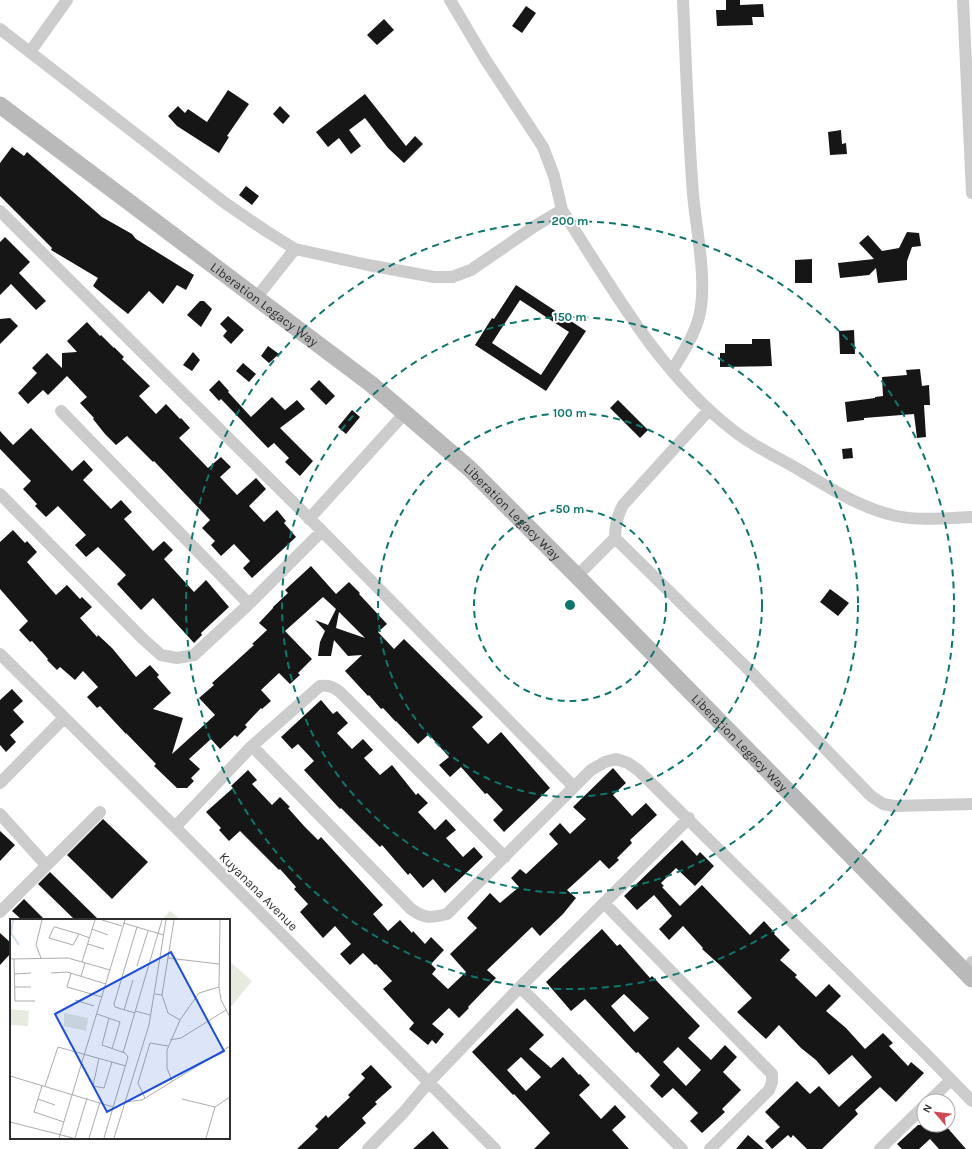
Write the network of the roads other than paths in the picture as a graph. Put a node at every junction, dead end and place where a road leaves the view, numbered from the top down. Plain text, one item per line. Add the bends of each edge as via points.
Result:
1 (67, 0) edge
2 (450, 0) edge
3 (683, 0) edge
4 (963, 0) edge
5 (0, 29) edge
6 (30, 52) junction
7 (0, 105) edge
8 (972, 193) edge
9 (562, 210) junction
10 (0, 211) edge
11 (295, 249) junction
12 (256, 298) junction
13 (672, 371) junction
14 (709, 410) junction
15 (61, 411) dead end
16 (405, 413) junction
17 (0, 494) edge
18 (972, 517) edge
19 (309, 519) junction
20 (322, 531) junction
21 (615, 538) junction
22 (577, 576) junction
23 (249, 604) junction
24 (0, 654) edge
25 (64, 718) junction
26 (252, 746) junction
27 (0, 783) edge
28 (574, 787) junction
29 (972, 804) edge
30 (100, 812) dead end
31 (0, 814) edge
32 (689, 818) junction
33 (175, 827) junction
34 (505, 857) junction
35 (46, 865) junction
36 (604, 904) junction
37 (0, 912) edge
38 (970, 971) edge
39 (520, 987) junction
40 (951, 1080) junction
41 (429, 1082) junction
42 (937, 1093) edge
43 (972, 1102) edge
44 (916, 1114) edge
45 (368, 1149) edge
46 (495, 1149) edge
47 (682, 1149) edge
48 (710, 1149) edge
49 (880, 1149) edge

1 - 6 street
2 - 9 street via 543,147 554,176
3 - 13 street via 693,193 702,301 700,317 694,332
4 - 8 street
5 - 6 street
6 - 11 street via 225,203
7 - 12 main road, Liberation Legacy Way
9 - 11 street via 471,270 452,277 434,277
9 - 13 street via 643,335
10 - 19 street
11 - 12 street
12 - 16 main road, Liberation Legacy Way via 371,384
13 - 14 street
14 - 18 street via 756,446 844,497 871,509 911,518
14 - 21 street via 623,505 615,527
15 - 23 street
16 - 19 street
16 - 22 main road, Liberation Legacy Way via 470,469
17 - 23 street via 161,655 177,658 194,655
19 - 20 street
20 - 23 street
20 - 28 street
21 - 22 street
21 - 29 street via 871,796 883,804 894,806
22 - 38 main road, Liberation Legacy Way
24 - 25 street, Kuyanana Avenue
25 - 27 street
25 - 33 street, Kuyanana Avenue
26 - 33 street
26 - 34 street via 320,686 334,687
26 - 34 street via 419,915 431,918 447,914
28 - 32 street via 591,770 616,759 638,770
28 - 34 street
30 - 35 street
31 - 35 street
32 - 36 street
32 - 40 street
33 - 41 street, Kuyanana Avenue
35 - 37 street
36 - 39 street
36 - 48 street via 772,1074 769,1090
39 - 41 street
39 - 47 street
40 - 42 street
40 - 43 street
41 - 45 street
41 - 46 street, Kuyanana Avenue
44 - 49 street

